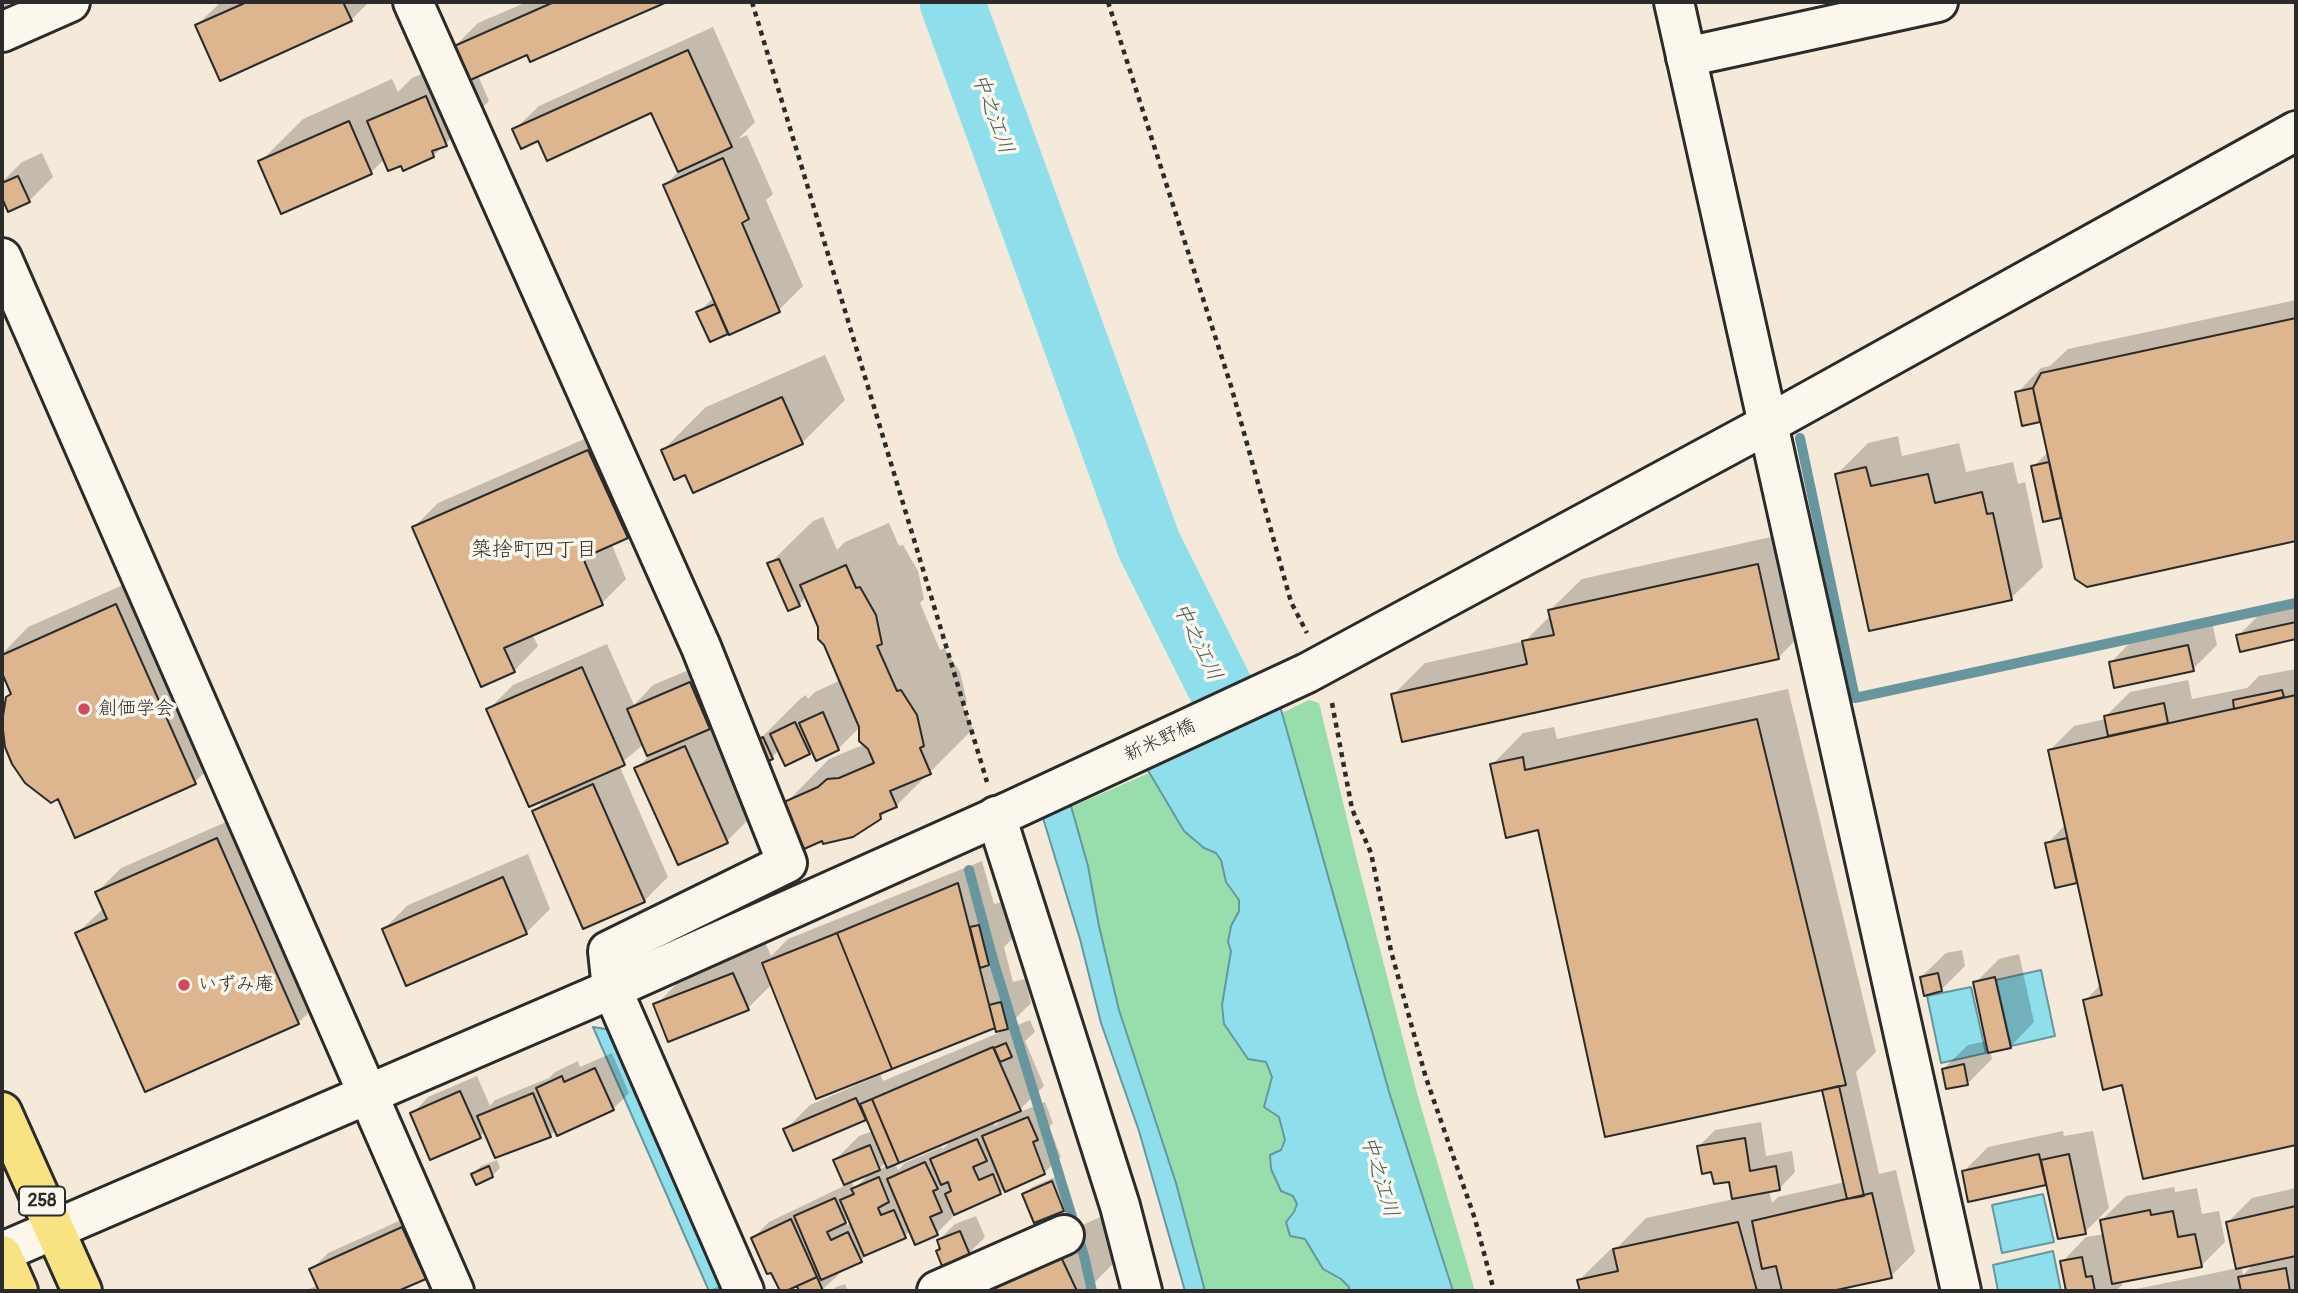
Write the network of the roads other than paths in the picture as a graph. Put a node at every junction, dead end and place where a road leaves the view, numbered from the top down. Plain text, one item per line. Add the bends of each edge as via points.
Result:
1 (70, 2) edge
2 (413, 2) edge
3 (1674, 2) edge
4 (1938, 2) edge
5 (2, 32) edge
6 (1686, 57) junction
7 (2296, 131) edge
8 (2, 258) edge
9 (1768, 424) junction
10 (1004, 813) junction
11 (612, 989) junction
12 (366, 1093) junction
13 (2, 1112) edge
14 (55, 1230) junction
15 (1064, 1235) dead end
16 (2, 1254) edge
17 (18, 1291) edge
18 (82, 1291) edge
19 (454, 1291) edge
20 (744, 1291) edge
21 (937, 1291) edge
22 (1142, 1291) edge
23 (1961, 1291) edge

1 - 5 street
2 - 11 street via 701,647 787,863 608,951
3 - 6 street
4 - 6 street
6 - 9 street
7 - 9 street, 新米野橋
8 - 12 street
9 - 10 street, 新米野橋 via 1315,669
9 - 23 street
10 - 11 street, 新米野橋
10 - 22 street
11 - 12 street, 新米野橋
11 - 20 street
12 - 14 street, 新米野橋
12 - 19 street
13 - 14 highway, 258
14 - 16 street, 新米野橋
14 - 18 highway, 258
15 - 21 street
16 - 17 highway

